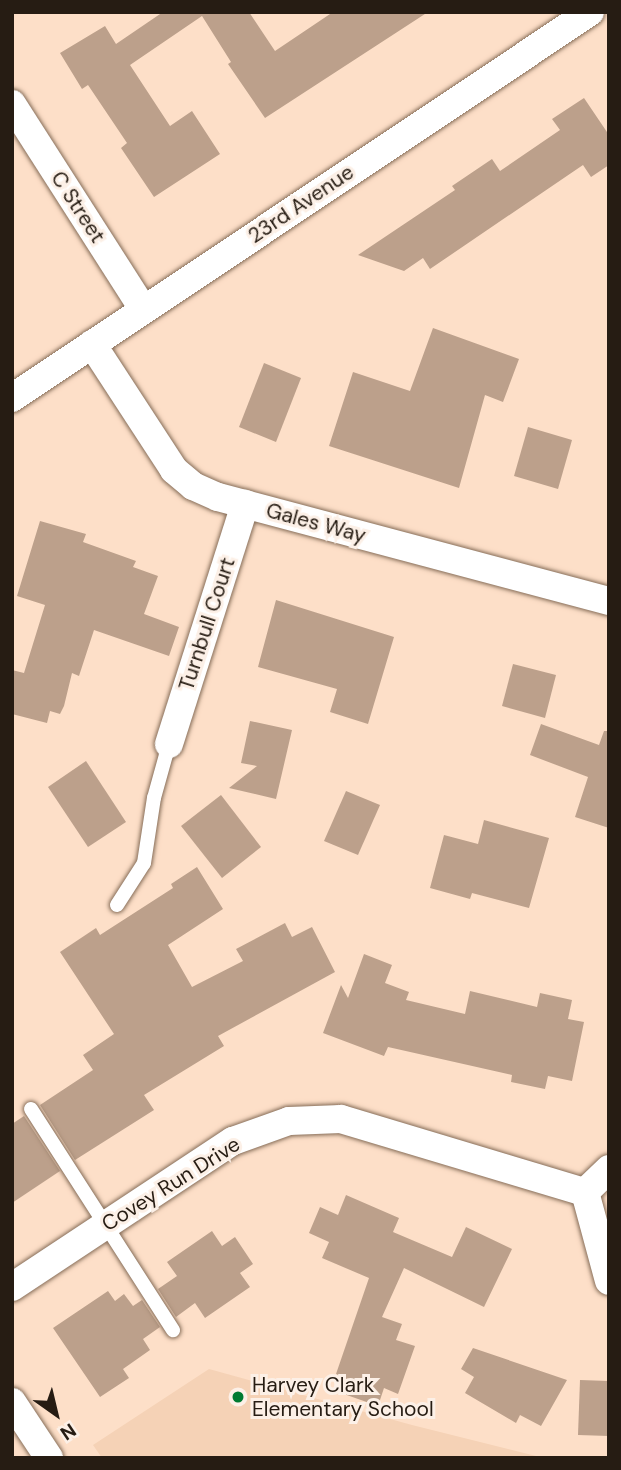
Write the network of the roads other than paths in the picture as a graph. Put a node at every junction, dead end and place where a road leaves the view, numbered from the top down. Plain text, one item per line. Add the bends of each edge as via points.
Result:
1 (590, 12) edge
2 (12, 104) edge
3 (143, 309) junction
4 (92, 344) junction
5 (12, 398) edge
6 (245, 504) junction
7 (609, 600) edge
8 (169, 744) joint
9 (117, 905) dead end
10 (32, 1109) dead end
11 (609, 1169) edge
12 (585, 1192) junction
13 (107, 1224) junction
14 (609, 1281) edge
15 (12, 1287) edge
16 (173, 1330) dead end
17 (12, 1402) edge
18 (49, 1458) edge

1 - 3 street, 23rd Avenue
2 - 3 street, C Street
3 - 4 street, 23rd Avenue
4 - 5 street, 23rd Avenue
4 - 6 street, Gales Way via 174,470 193,486
6 - 7 street, Gales Way
6 - 8 street, Turnbull Court
8 - 9 lane via 154,798 144,863
10 - 13 lane
11 - 12 street
12 - 13 street, Covey Run Drive via 341,1119 289,1121 233,1141
12 - 14 street
13 - 15 street, Covey Run Drive
13 - 16 lane
17 - 18 street

